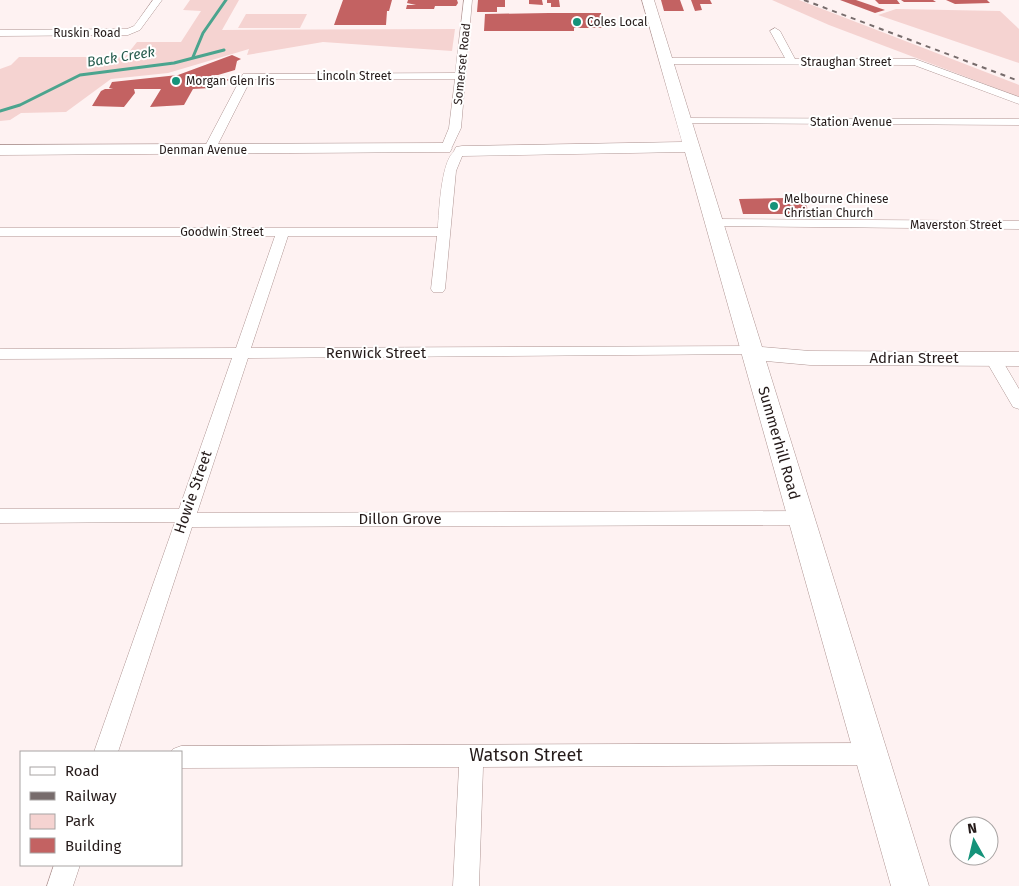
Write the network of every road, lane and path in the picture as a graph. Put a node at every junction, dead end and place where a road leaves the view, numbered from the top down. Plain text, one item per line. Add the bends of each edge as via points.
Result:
1 (158, 0) edge
2 (468, 0) edge
3 (648, 0) edge
4 (776, 31) dead end
5 (0, 33) edge
6 (666, 61) junction
7 (792, 62) junction
8 (461, 76) junction
9 (1019, 101) edge
10 (683, 121) junction
11 (1019, 122) edge
12 (692, 149) junction
13 (0, 150) edge
14 (210, 150) junction
15 (453, 150) junction
16 (714, 223) junction
17 (1019, 225) edge
18 (0, 232) edge
19 (283, 232) junction
20 (444, 232) junction
21 (438, 290) dead end
22 (241, 353) junction
23 (0, 354) edge
24 (753, 356) junction
25 (993, 359) junction
26 (1019, 359) edge
27 (1019, 403) edge
28 (0, 516) edge
29 (185, 517) junction
30 (801, 518) junction
31 (106, 751) edge
32 (871, 754) junction
33 (471, 756) junction
34 (182, 757) edge
35 (67, 866) edge
36 (60, 886) edge
37 (466, 886) edge
38 (910, 886) edge

1 - 5 street, Ruskin Road via 137,28 128,32
2 - 8 street, Somerset Road
3 - 6 main road, Summerhill Road
4 - 7 street
6 - 7 street, Straughan Street
6 - 10 main road, Summerhill Road
7 - 9 street, Straughan Street via 915,62
8 - 14 street, Lincoln Street via 247,76
8 - 15 street, Somerset Road
10 - 11 street, Station Avenue
10 - 12 main road, Summerhill Road
12 - 15 main road, Denman Avenue
12 - 16 main road, Summerhill Road
13 - 14 main road, Denman Avenue
14 - 15 main road, Denman Avenue
15 - 20 street
16 - 17 street, Maverston Street
16 - 24 main road, Summerhill Road
18 - 19 street, Goodwin Street
19 - 20 street, Goodwin Street
19 - 22 street, Howie Street
20 - 21 street
22 - 23 street, Renwick Street
22 - 24 street, Renwick Street
22 - 29 street, Howie Street
24 - 25 main road, Adrian Street
24 - 30 main road, Summerhill Road
25 - 26 main road, Adrian Street
25 - 27 street
28 - 29 street, Dillon Grove
29 - 30 street, Dillon Grove via 208,520
29 - 31 street, Howie Street
30 - 32 main road, Summerhill Road
32 - 33 street, Watson Street
32 - 38 main road, Summerhill Road
33 - 34 street, Watson Street
33 - 37 street
35 - 36 street

